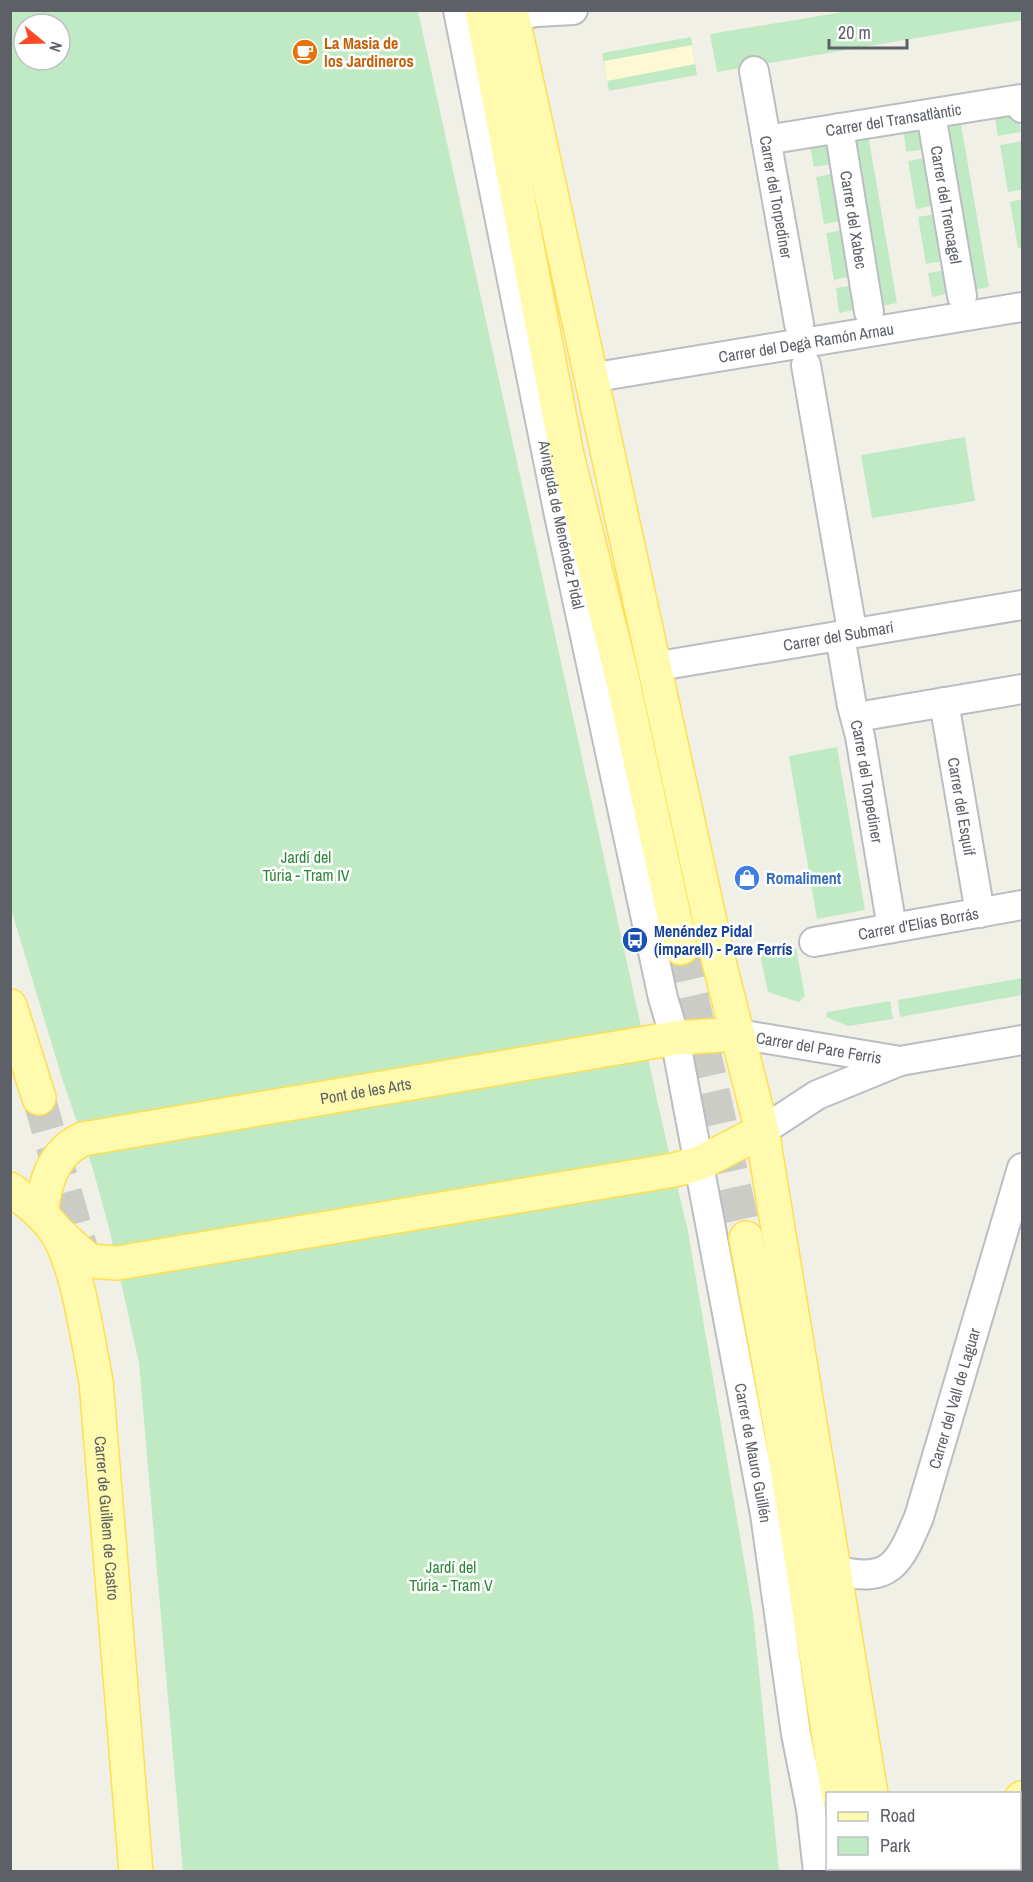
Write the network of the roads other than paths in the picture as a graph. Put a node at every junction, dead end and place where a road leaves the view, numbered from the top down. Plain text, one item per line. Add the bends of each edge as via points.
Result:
1 (573, 10) edge
2 (485, 16) edge
3 (754, 70) dead end
4 (1022, 104) edge
5 (531, 111) junction
6 (931, 114) junction
7 (839, 128) junction
8 (766, 140) junction
9 (962, 296) dead end
10 (1023, 307) edge
11 (870, 312) dead end
12 (799, 324) dead end
13 (806, 365) dead end
14 (590, 378) junction
15 (1023, 605) edge
16 (845, 627) junction
17 (653, 667) junction
18 (622, 677) junction
19 (1023, 690) edge
20 (944, 702) junction
21 (857, 717) junction
22 (1023, 905) edge
23 (980, 913) junction
24 (892, 928) junction
25 (814, 942) dead end
26 (681, 948) tunnel mouth
27 (10, 1006) edge
28 (738, 1034) junction
29 (660, 1040) junction
30 (1023, 1041) edge
31 (900, 1060) junction
32 (39, 1098) tunnel mouth
33 (762, 1131) junction
34 (687, 1166) junction
35 (1023, 1168) edge
36 (10, 1189) edge
37 (47, 1221) junction
38 (746, 1238) tunnel mouth
39 (836, 1570) junction
40 (838, 1792) edge
41 (871, 1792) edge
42 (136, 1872) edge
43 (818, 1872) edge

1 - 2 street
2 - 5 main road, Avinguda de Menéndez Pidal
2 - 18 main road, Avinguda de Menéndez Pidal via 567,455
2 - 29 street, Avinguda de Menéndez Pidal via 559,515 663,998
3 - 8 street, Carrer del Torpediner
4 - 6 street, Carrer del Transatlàntic
5 - 14 main road, Avinguda de Menéndez Pidal via 567,258
5 - 18 main road, Avinguda de Menéndez Pidal via 548,264 585,451
6 - 7 street, Carrer del Transatlàntic
6 - 9 street, Carrer del Trencagel
7 - 8 street, Carrer del Transatlàntic
7 - 11 street, Carrer del Xabec
8 - 12 street, Carrer del Torpediner
10 - 14 street, Carrer del Degà Ramón Arnau
13 - 16 street, Carrer del Torpediner
14 - 17 main road, Avinguda de Menéndez Pidal
15 - 16 street, Carrer del Submarí
16 - 17 street, Carrer del Submarí
16 - 21 street, Carrer del Torpediner via 852,706
17 - 28 main road, Avinguda de Menéndez Pidal
18 - 26 main road, Avinguda de Menéndez Pidal
19 - 20 street
20 - 21 street
20 - 23 street, Carrer del Esquif
21 - 24 street, Carrer del Torpediner
22 - 23 street, Carrer d'Elías Borrás
23 - 24 street, Carrer d'Elías Borrás
24 - 25 street, Carrer d'Elías Borrás
27 - 32 main road
28 - 29 main road, Pont de les Arts
28 - 31 street, Carrer del Pare Ferris
28 - 33 main road, Avinguda de Menéndez Pidal
29 - 34 street, Carrer de Mauro Guillén
29 - 37 main road, Pont de les Arts via 83,1139 56,1160 44,1191
30 - 31 street, Carrer del Pare Ferris
31 - 33 street, Carrer del Pare Ferris via 817,1095
33 - 34 main road
33 - 39 main road
34 - 37 main road via 117,1263 89,1261
34 - 43 street, Carrer de Mauro Guillén via 765,1514
35 - 39 street, Carrer del Vall de Laguar via 908,1543 895,1564 876,1574 855,1575
36 - 37 main road, Carrer de Guillem de Castro
37 - 42 main road, Carrer de Guillem de Castro via 65,1253 96,1381
38 - 40 main road, Carrer de Mauro Guillén via 780,1423
39 - 41 main road

